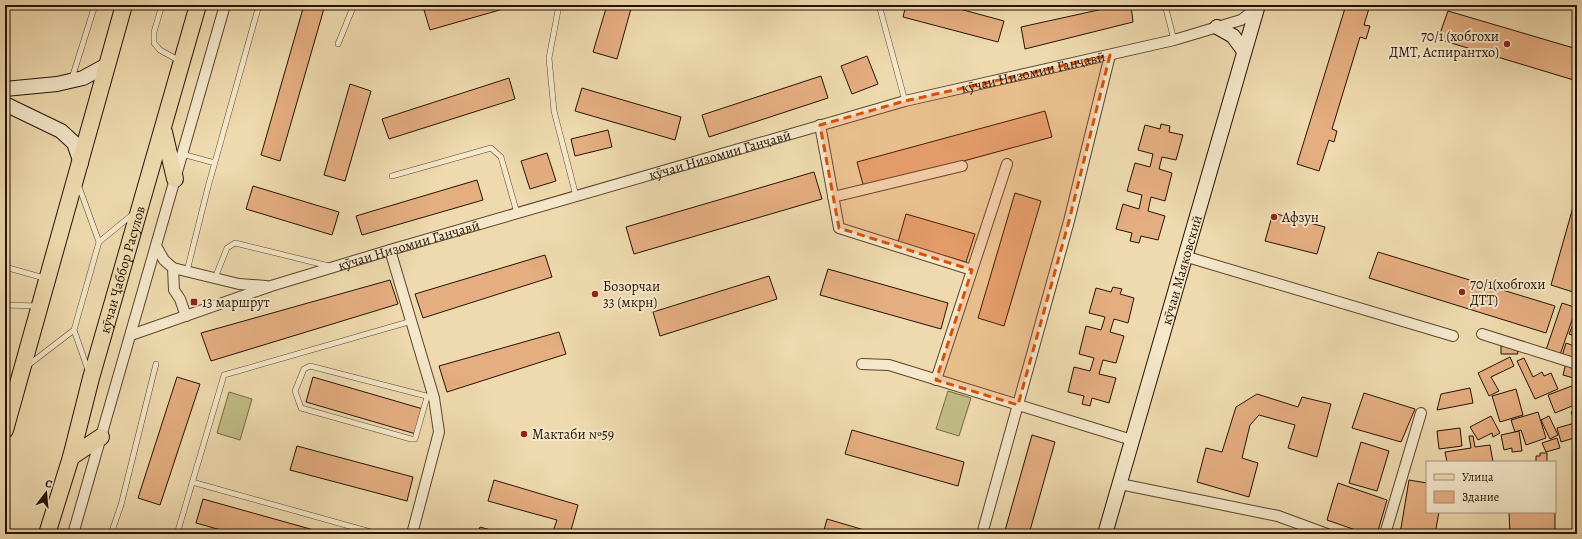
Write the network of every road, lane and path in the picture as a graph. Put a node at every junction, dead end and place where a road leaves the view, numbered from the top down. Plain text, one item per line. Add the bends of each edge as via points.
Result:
1 (95, 5) edge
2 (124, 5) edge
3 (162, 5) edge
4 (198, 5) edge
5 (225, 5) edge
6 (259, 5) edge
7 (354, 5) edge
8 (559, 5) edge
9 (879, 5) edge
10 (1165, 5) edge
11 (1257, 6) edge
12 (1216, 27) junction
13 (1174, 40) junction
14 (338, 44) dead end
15 (1244, 51) junction
16 (1110, 55) junction
17 (183, 62) junction
18 (107, 65) junction
19 (71, 81) junction
20 (5, 89) edge
21 (905, 101) junction
22 (5, 104) edge
23 (820, 125) junction
24 (164, 130) junction
25 (182, 154) junction
26 (215, 163) junction
27 (1007, 164) dead end
28 (962, 166) dead end
29 (78, 171) junction
30 (392, 176) dead end
31 (175, 179) junction
32 (576, 196) junction
33 (833, 197) junction
34 (140, 208) junction
35 (517, 213) junction
36 (99, 242) junction
37 (156, 246) junction
38 (390, 250) junction
39 (1184, 256) junction
40 (5, 267) edge
41 (332, 267) junction
42 (173, 268) junction
43 (972, 270) junction
44 (187, 271) junction
45 (215, 278) junction
46 (48, 279) junction
47 (272, 286) junction
48 (5, 305) edge
49 (40, 306) junction
50 (186, 316) junction
51 (412, 321) junction
52 (74, 330) junction
53 (1482, 334) dead end
54 (131, 335) junction
55 (1453, 336) dead end
56 (156, 364) dead end
57 (862, 364) dead end
58 (1577, 364) edge
59 (22, 370) junction
60 (91, 378) junction
61 (936, 380) junction
62 (430, 398) junction
63 (1018, 405) junction
64 (1421, 413) dead end
65 (5, 430) edge
66 (101, 437) junction
67 (1132, 440) junction
68 (71, 457) junction
69 (192, 482) junction
70 (1120, 484) junction
71 (47, 534) edge
72 (75, 534) edge
73 (111, 534) edge
74 (177, 534) edge
75 (378, 534) edge
76 (412, 534) edge
77 (982, 534) edge
78 (1105, 534) edge
79 (1327, 534) edge
80 (1385, 534) edge

1 - 19 lane
2 - 18 main road
3 - 17 lane via 154,32 154,43 160,50
4 - 17 main road, кӯчаи Ҷаббор Расулов
5 - 25 street
6 - 26 lane
7 - 14 lane
8 - 32 lane via 549,58 554,111
9 - 21 lane
10 - 13 lane
11 - 12 street, кӯчаи Низомии Ганҷавӣ via 1241,20
11 - 15 street, кӯчаи Маяковский
12 - 13 street, кӯчаи Низомии Ганҷавӣ
12 - 15 street via 1233,36
13 - 16 street, кӯчаи Низомии Ганҷавӣ
15 - 39 street, кӯчаи Маяковский
16 - 21 street, кӯчаи Низомии Ганҷавӣ
16 - 63 street via 1069,221
17 - 24 main road, кӯчаи Ҷаббор Расулов
18 - 19 street via 83,78
18 - 29 main road
19 - 20 street
21 - 23 street, кӯчаи Низомии Ганҷавӣ
22 - 29 street via 61,131 74,144
23 - 32 street, кӯчаи Низомии Ганҷавӣ
23 - 33 street
24 - 31 main road
24 - 34 main road, кӯчаи Ҷаббор Расулов
25 - 26 lane
25 - 31 street
26 - 44 lane
27 - 43 street
28 - 33 street
29 - 36 lane
29 - 46 main road
30 - 35 lane via 491,148 501,158
31 - 37 street
32 - 35 street, кӯчаи Низомии Ганҷавӣ
33 - 43 street via 839,228
34 - 36 lane
34 - 60 main road, кӯчаи Ҷаббор Расулов
35 - 38 street, кӯчаи Низомии Ганҷавӣ
36 - 52 lane
37 - 42 street via 164,260
37 - 54 street
38 - 41 street, кӯчаи Низомии Ганҷавӣ
38 - 51 street
39 - 55 street
39 - 67 street, кӯчаи Маяковский
40 - 46 lane
41 - 45 lane via 235,243 227,248
41 - 47 street, кӯчаи Низомии Ганҷавӣ
42 - 44 street
42 - 50 street via 174,290
43 - 61 street
44 - 45 street
45 - 47 street via 239,284
46 - 49 main road
47 - 50 street, кӯчаи Низомии Ганҷавӣ
48 - 49 lane
49 - 59 main road
50 - 54 street, кӯчаи Низомии Ганҷавӣ
51 - 62 street
51 - 69 lane via 224,375
52 - 59 lane
52 - 60 lane
53 - 58 street
54 - 66 street
56 - 73 lane via 121,505
57 - 61 street via 889,365
59 - 65 main road
60 - 68 main road, кӯчаи Ҷаббор Расулов
61 - 63 street
62 - 62 lane via 310,366 304,369 295,391 301,408 411,439 414,439
62 - 76 street via 439,432
63 - 67 street
63 - 77 street
64 - 80 street
66 - 68 main road
66 - 72 street
67 - 70 street, кӯчаи Маяковский
68 - 71 main road, кӯчаи Ҷаббор Расулов
69 - 74 lane
69 - 75 lane
70 - 78 street, кӯчаи Маяковский
70 - 79 street via 1278,516

